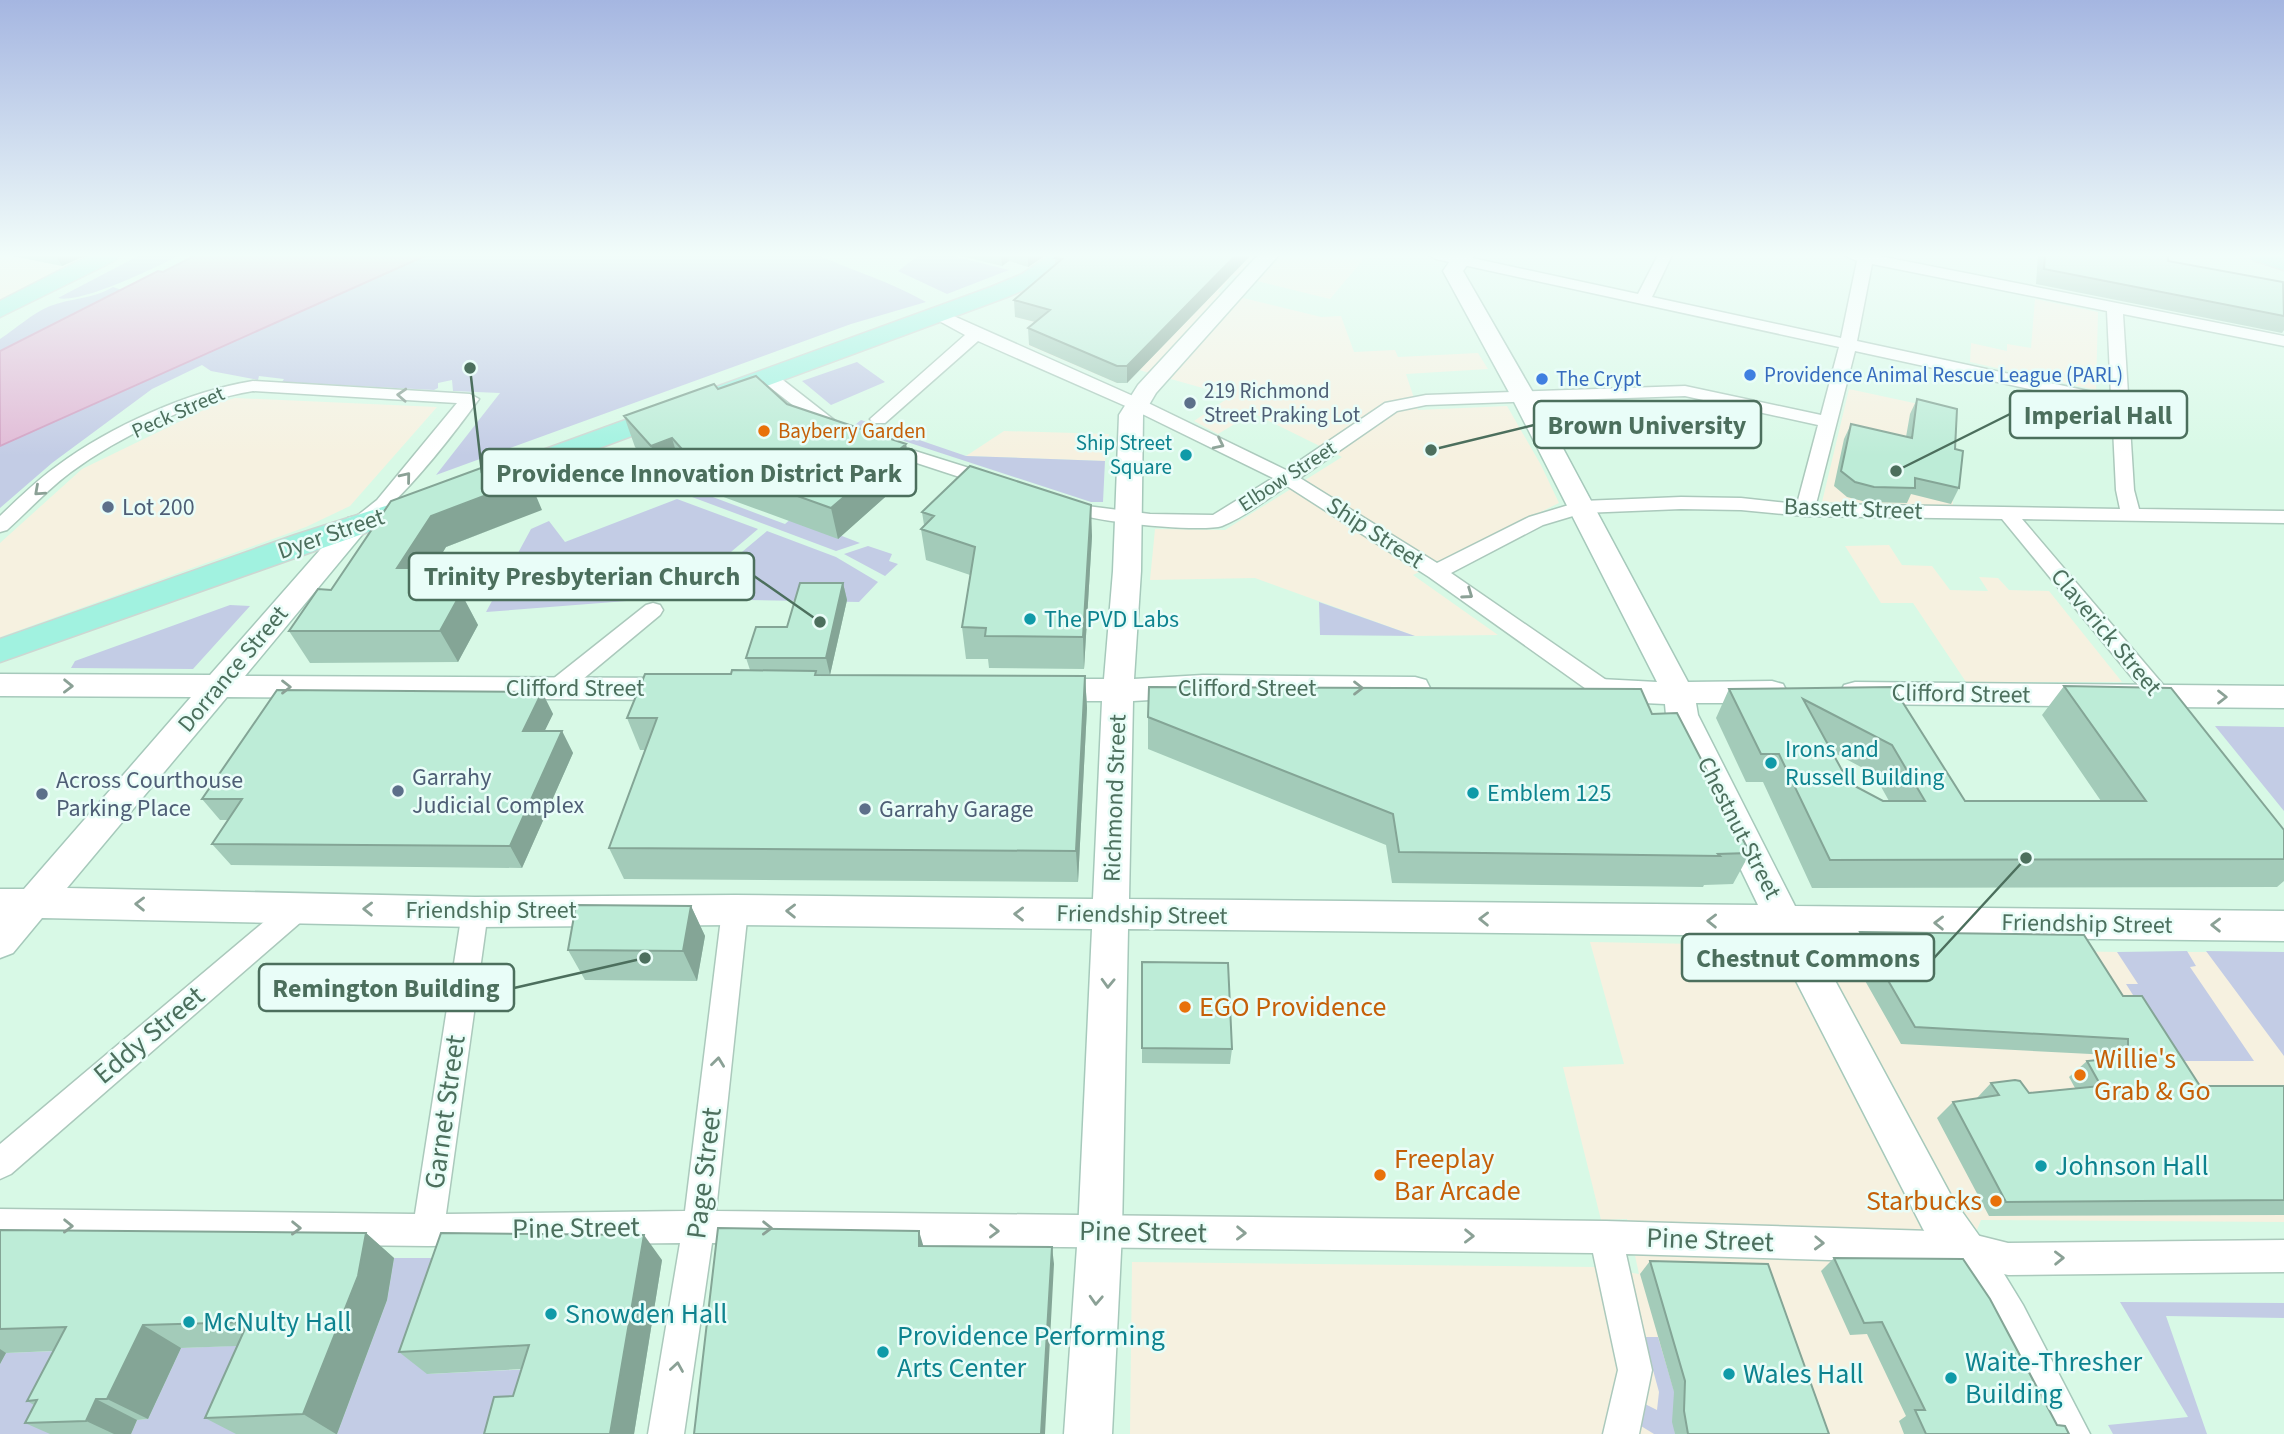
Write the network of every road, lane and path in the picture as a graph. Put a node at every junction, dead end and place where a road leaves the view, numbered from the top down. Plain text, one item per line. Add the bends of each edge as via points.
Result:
1 (917, 322) edge
2 (954, 322) edge
3 (1207, 322) edge
4 (1482, 322) edge
5 (1743, 322) edge
6 (1851, 322) edge
7 (2116, 322) edge
8 (2189, 322) edge
9 (977, 333) junction
10 (2284, 341) edge
11 (1848, 345) junction
12 (768, 377) junction
13 (1523, 396) junction
14 (470, 399) joint
15 (2119, 403) junction
16 (1136, 404) junction
17 (879, 419) dead end
18 (1827, 422) junction
19 (1287, 478) junction
20 (1007, 486) edge
21 (1045, 499) edge
22 (1582, 508) junction
23 (1805, 510) junction
24 (2007, 513) junction
25 (2131, 516) junction
26 (1128, 517) junction
27 (2284, 517) edge
28 (357, 524) junction
29 (0, 526) edge
30 (1436, 572) junction
31 (653, 610) dead end
32 (0, 651) edge
33 (0, 685) edge
34 (218, 687) junction
35 (557, 688) junction
36 (709, 689) edge
37 (1444, 689) edge
38 (1018, 690) edge
39 (1118, 690) junction
40 (1551, 690) edge
41 (1604, 690) junction
42 (1679, 694) junction
43 (2160, 696) junction
44 (2284, 697) edge
45 (2185, 727) edge
46 (35, 903) junction
47 (0, 904) edge
48 (300, 907) junction
49 (735, 910) junction
50 (475, 912) junction
51 (1112, 915) junction
52 (1784, 920) junction
53 (2284, 926) edge
54 (0, 942) edge
55 (0, 1164) edge
56 (0, 1225) edge
57 (699, 1227) junction
58 (428, 1230) junction
59 (1100, 1232) junction
60 (1606, 1237) junction
61 (1964, 1248) junction
62 (2284, 1256) edge
63 (666, 1434) edge
64 (1088, 1434) edge
65 (1621, 1434) edge
66 (2066, 1434) edge

1 - 12 main road, Dyer Street
2 - 9 street, Ship Street
3 - 16 street
4 - 13 street, Chestnut Street
5 - 11 street
6 - 11 street
7 - 15 street
8 - 10 street
9 - 16 street, Ship Street
9 - 17 street
11 - 15 street
11 - 18 street
12 - 20 street via 832,429
12 - 28 main road, Dyer Street
13 - 18 street, Elbow Street via 1685,391
13 - 19 street, Elbow Street via 1426,400 1391,407
13 - 22 street, Chestnut Street
28 -> 14 street, Dorrance Street via 384,504
14 -> 29 street, Peck Street via 253,386 226,390 86,455
15 - 25 street
16 -> 19 street, Ship Street
16 - 26 street, Richmond Street via 1131,415
18 - 23 street
19 - 26 street, Elbow Street via 1217,521
19 - 30 street, Ship Street
21 - 26 street, Elbow Street
22 - 23 street, Bassett Street via 1741,503
22 - 30 street, Bassett Street via 1536,521
22 - 42 street, Chestnut Street
23 - 24 street, Bassett Street
24 - 25 street, Bassett Street
24 - 43 street, Claverick Street
25 - 27 street, Bassett Street
26 - 39 street, Richmond Street
28 - 32 main road, Dyer Street
28 - 34 street, Dorrance Street
30 -> 41 street, Ship Street
31 - 35 street
33 -> 34 street, Clifford Street
34 -> 35 street, Clifford Street
34 - 46 street, Dorrance Street
35 - 36 street, Clifford Street
39 -> 37 street, Clifford Street via 1203,686
38 - 39 street, Clifford Street
39 - 51 street, Richmond Street
40 - 41 street, Clifford Street
41 - 42 street, Clifford Street
42 - 43 street, Clifford Street
42 - 52 street, Chestnut Street via 1682,715
43 -> 44 street, Clifford Street
43 - 45 street, Claverick Street
46 - 47 street, Friendship Street
48 -> 46 street, Friendship Street
46 - 54 street, Dorrance Street
50 -> 48 street, Friendship Street
48 - 55 street, Eddy Street
49 - 50 street, Friendship Street
51 -> 49 street, Friendship Street
57 -> 49 street, Page Street
50 - 58 street, Garnet Street
52 -> 51 street, Friendship Street
51 -> 59 street, Richmond Street
53 -> 52 street, Friendship Street
52 - 61 street, Chestnut Street via 1938,1214
56 -> 58 street, Pine Street
57 - 58 street, Pine Street
57 -> 59 street, Pine Street
63 -> 57 street, Page Street
59 -> 60 street, Pine Street
59 -> 64 street, Richmond Street
60 -> 61 street, Pine Street
60 - 65 street via 1635,1370
61 -> 62 street, Pine Street via 2008,1259
61 - 66 street, Chestnut Street

